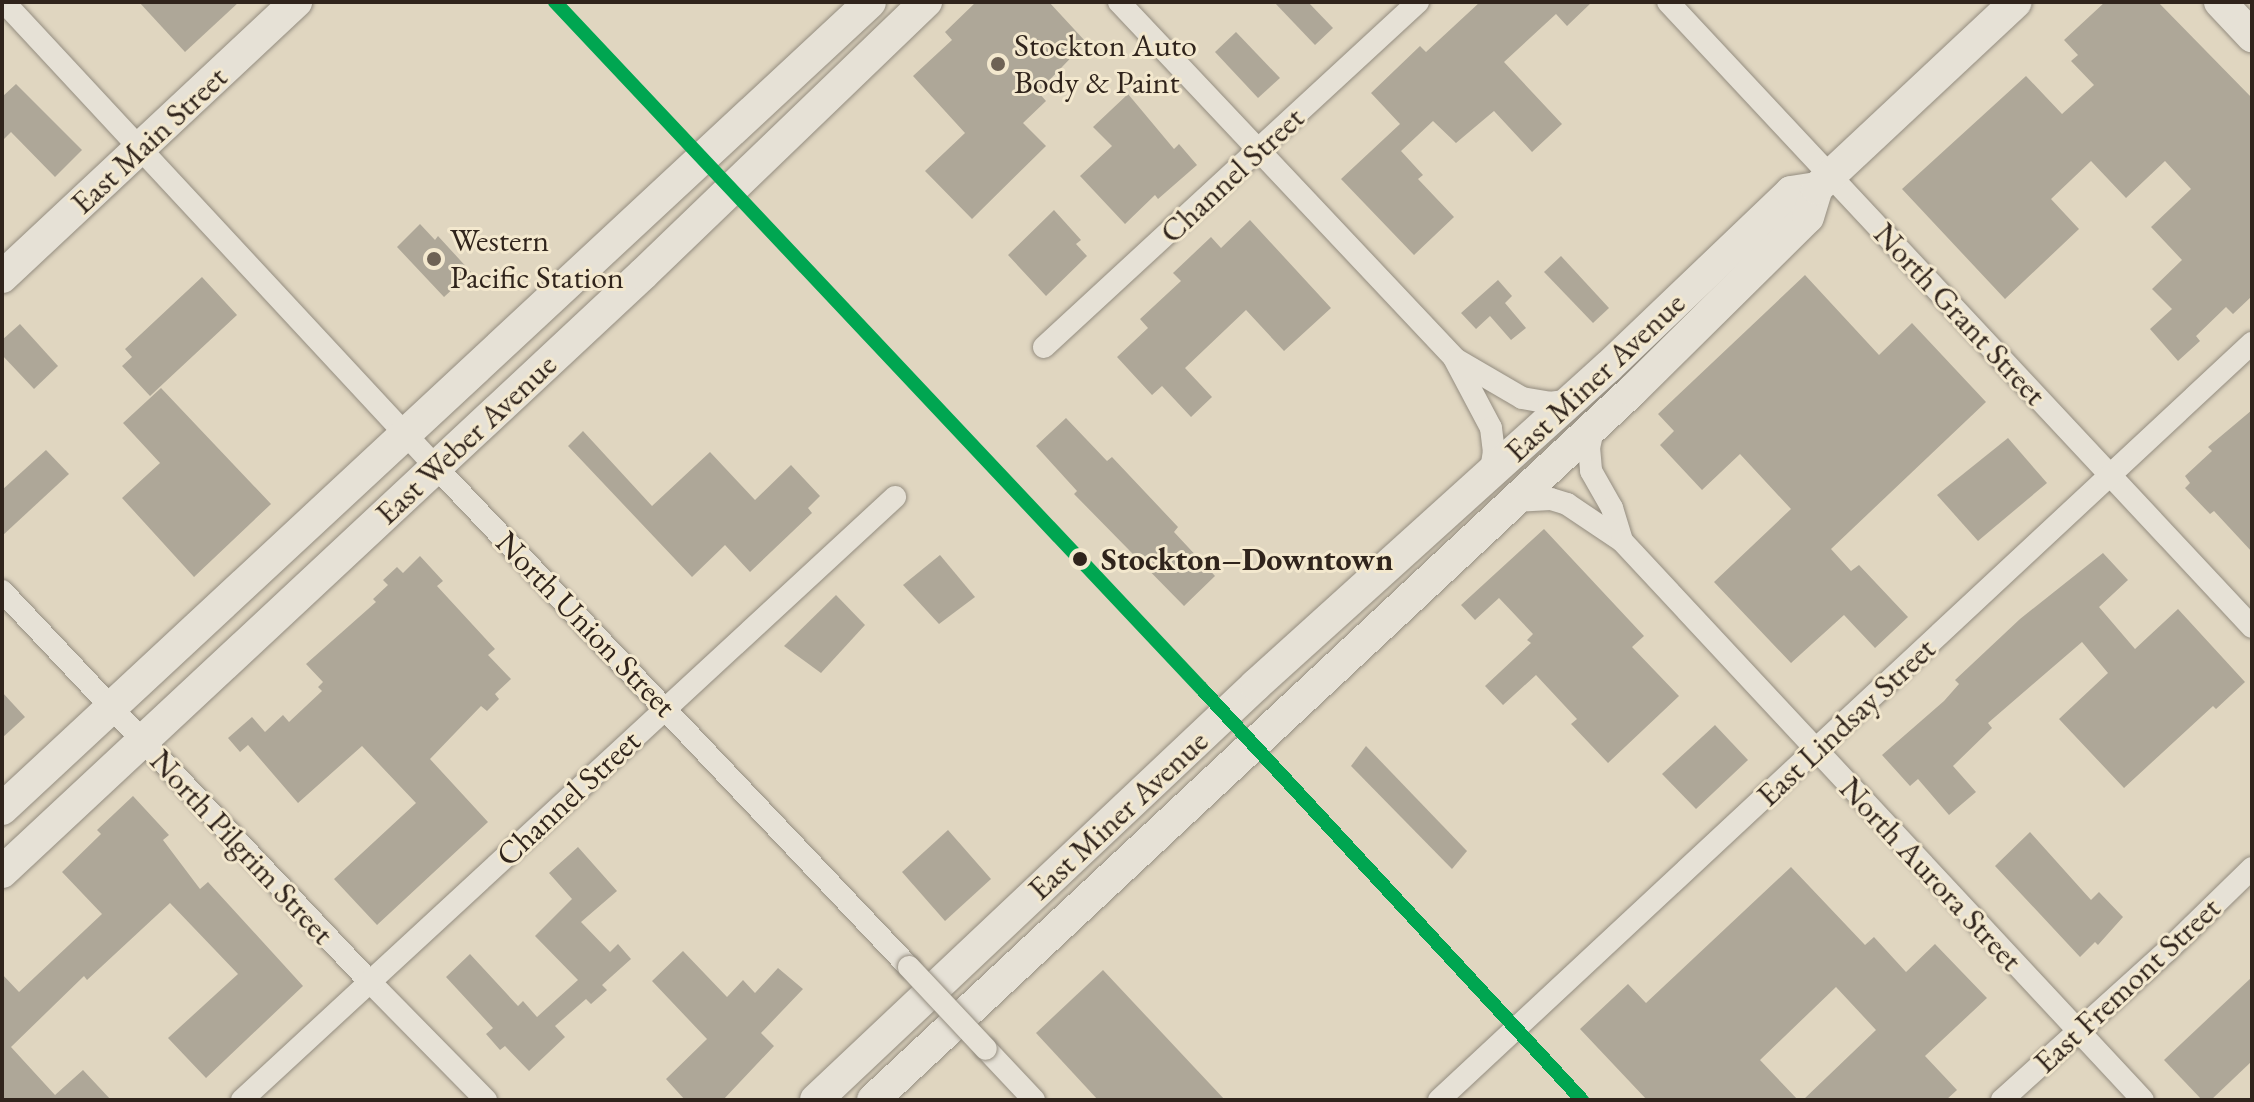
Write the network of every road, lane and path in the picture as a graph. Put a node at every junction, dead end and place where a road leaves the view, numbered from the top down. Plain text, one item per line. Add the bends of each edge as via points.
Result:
1 (4, 2) edge
2 (296, 2) edge
3 (870, 2) edge
4 (926, 2) edge
5 (1119, 2) edge
6 (1418, 2) edge
7 (1668, 2) edge
8 (2016, 2) edge
9 (2220, 2) edge
10 (2252, 36) edge
11 (140, 147) junction
12 (1259, 151) junction
13 (1824, 182) junction
14 (2, 277) edge
15 (2252, 343) edge
16 (1044, 347) dead end
17 (1454, 358) junction
18 (1572, 400) junction
19 (1594, 426) junction
20 (405, 433) junction
21 (436, 467) junction
22 (1490, 475) junction
23 (2110, 475) junction
24 (895, 497) dead end
25 (1514, 501) junction
26 (1622, 541) junction
27 (2, 591) edge
28 (2252, 627) edge
29 (665, 707) junction
30 (111, 708) junction
31 (141, 741) junction
32 (1815, 751) junction
33 (2, 809) edge
34 (2252, 868) edge
35 (2, 872) edge
36 (369, 981) junction
37 (2079, 1031) junction
38 (242, 1100) edge
39 (486, 1100) edge
40 (816, 1100) edge
41 (873, 1100) edge
42 (1034, 1100) edge
43 (1439, 1100) edge
44 (2002, 1100) edge
45 (2143, 1100) edge

1 - 11 street, North Union Street
2 - 11 main road, East Main Street
3 - 20 main road, East Weber Avenue
4 - 21 main road, East Weber Avenue
5 - 12 street
6 - 12 street, Channel Street
7 - 13 street, North Grant Street
8 - 13 main road, East Miner Avenue
9 - 10 main road
11 - 14 main road, East Main Street
11 - 20 street, North Union Street
12 - 16 street, Channel Street
12 - 17 street
13 - 18 main road, East Miner Avenue via 1791,192
13 - 19 main road, East Miner Avenue via 1808,217
13 - 23 street, North Grant Street
15 - 23 street, East Lindsay Street
17 - 18 street via 1515,396 1549,403
17 - 22 street via 1491,428
18 - 22 main road, East Miner Avenue
19 - 25 main road, East Miner Avenue
19 - 26 street, North Aurora Street via 1591,471 1612,508
20 - 21 street, North Union Street
20 - 30 main road, East Weber Avenue
21 - 29 street, North Union Street
21 - 31 main road, East Weber Avenue
22 - 40 main road, East Miner Avenue via 1256,685
23 - 28 street, North Grant Street
23 - 32 street, East Lindsay Street
24 - 29 street, Channel Street
25 - 26 street, North Aurora Street via 1551,499 1567,504
25 - 41 main road, East Miner Avenue
26 - 32 street, North Aurora Street
27 - 30 street, North Pilgrim Street
29 - 36 street, Channel Street
29 - 42 street, North Union Street, bridge
30 - 31 street, North Pilgrim Street
30 - 33 main road, East Weber Avenue
31 - 35 main road, East Weber Avenue
31 - 36 street, North Pilgrim Street
32 - 37 street, North Aurora Street
32 - 43 street, East Lindsay Street
34 - 37 street, East Fremont Street
36 - 38 street, Channel Street
36 - 39 street, North Pilgrim Street
37 - 44 street, East Fremont Street
37 - 45 street, North Aurora Street

